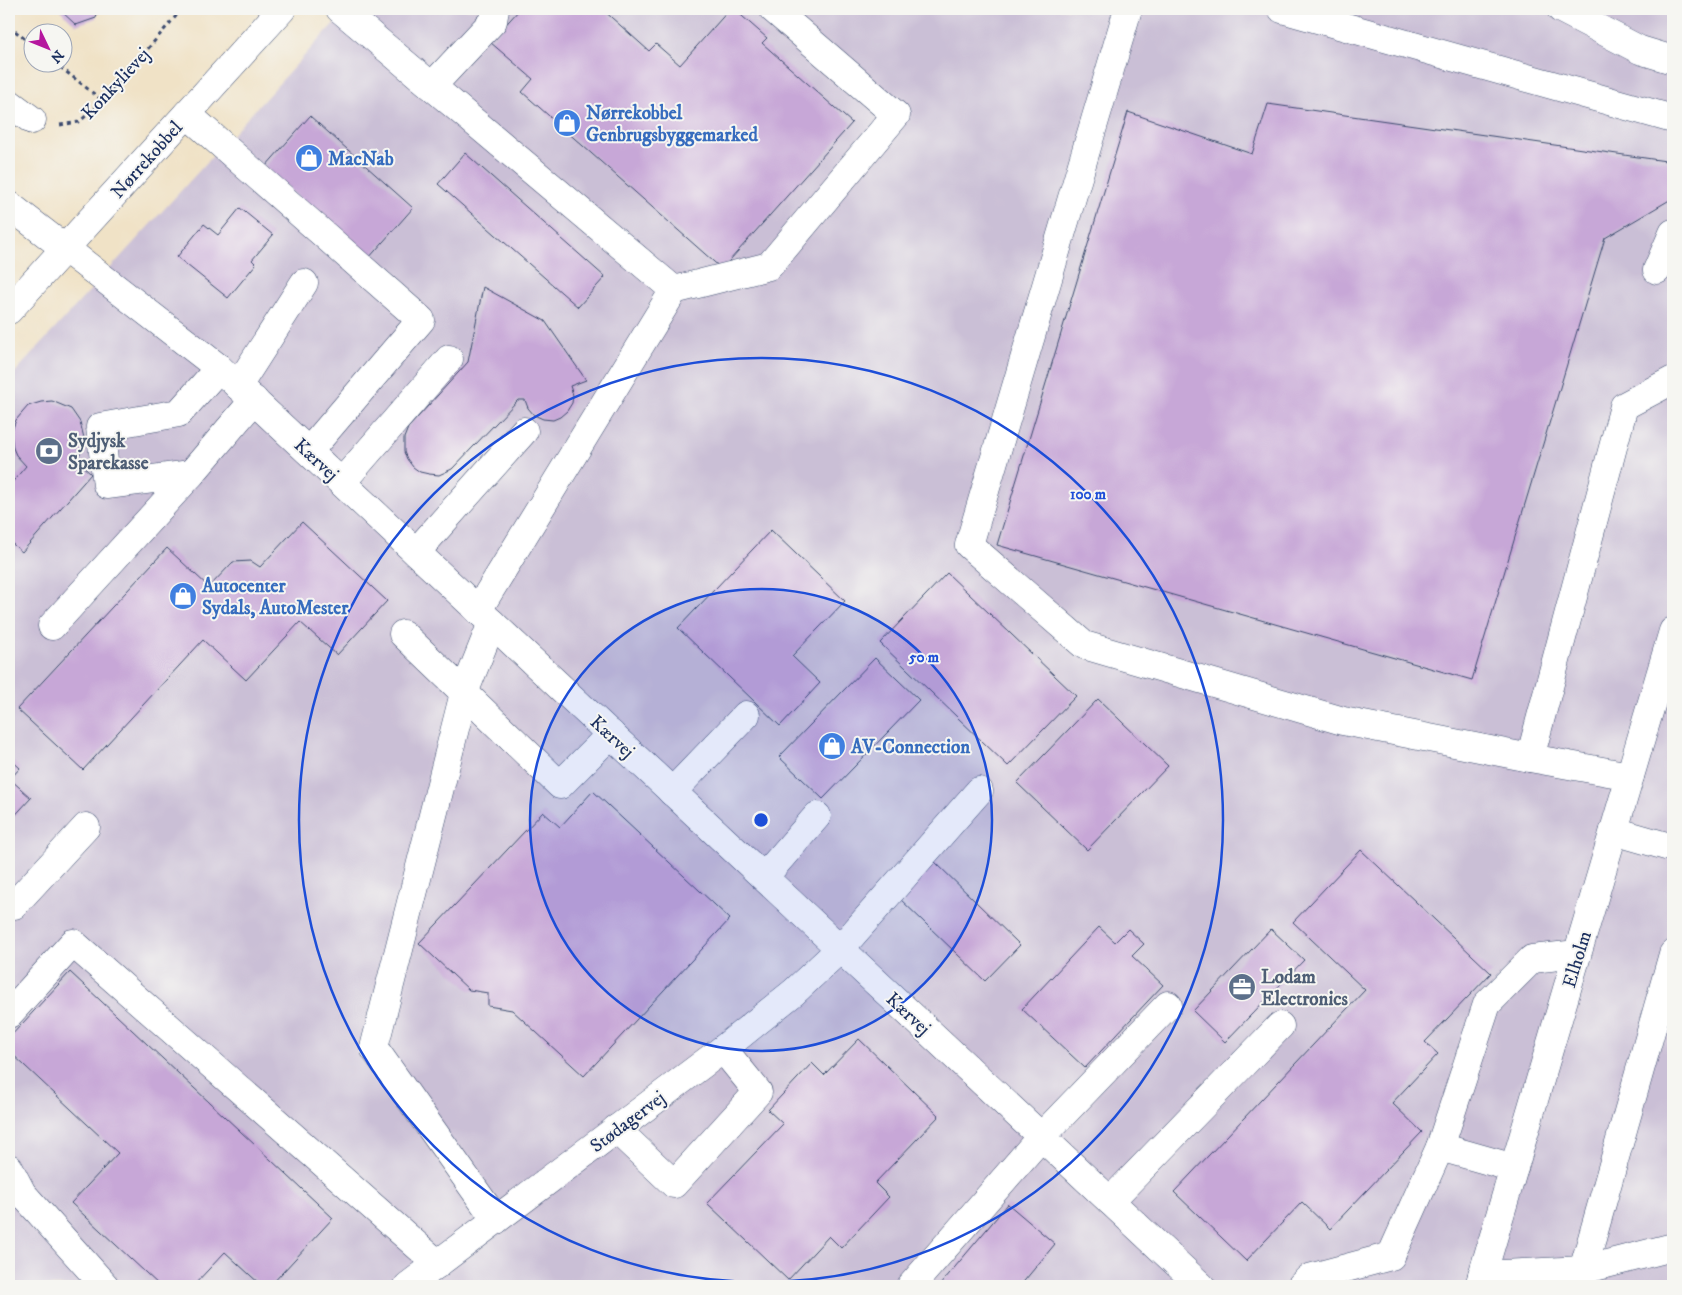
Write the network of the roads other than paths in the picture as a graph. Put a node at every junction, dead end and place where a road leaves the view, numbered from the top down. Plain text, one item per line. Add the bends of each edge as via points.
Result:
1 (282, 9) edge
2 (340, 9) edge
3 (495, 9) edge
4 (773, 9) edge
5 (1128, 9) edge
6 (1282, 9) edge
7 (1561, 9) edge
8 (1673, 60) edge
9 (432, 86) junction
10 (9, 103) edge
11 (187, 114) junction
12 (1673, 119) edge
13 (32, 120) road end
14 (9, 205) edge
15 (1673, 233) edge
16 (65, 249) junction
17 (1657, 270) dead end
18 (304, 282) dead end
19 (674, 290) junction
20 (9, 310) edge
21 (450, 359) dead end
22 (1673, 380) edge
23 (237, 385) junction
24 (524, 431) dead end
25 (309, 451) junction
26 (191, 474) junction
27 (342, 482) junction
28 (416, 552) junction
29 (485, 616) junction
30 (52, 626) dead end
31 (1673, 632) edge
32 (403, 634) dead end
33 (464, 693) junction
34 (746, 715) dead end
35 (611, 734) junction
36 (1530, 758) junction
37 (1630, 776) junction
38 (979, 791) dead end
39 (672, 792) junction
40 (817, 816) dead end
41 (86, 827) dead end
42 (1614, 831) junction
43 (1673, 848) edge
44 (764, 877) junction
45 (9, 900) edge
46 (840, 948) junction
47 (1577, 954) junction
48 (1673, 954) edge
49 (1168, 1005) dead end
50 (9, 1014) edge
51 (1280, 1026) dead end
52 (723, 1048) junction
53 (616, 1129) junction
54 (1041, 1137) junction
55 (1440, 1148) junction
56 (9, 1168) edge
57 (1514, 1168) junction
58 (1110, 1201) junction
59 (496, 1220) junction
60 (1673, 1247) edge
61 (438, 1264) junction
62 (1583, 1270) junction
63 (1480, 1281) edge
64 (105, 1286) edge
65 (408, 1286) edge
66 (911, 1286) edge
67 (1200, 1286) edge
68 (1301, 1286) edge

1 - 11 street, Nørrekobbel
2 - 9 street
3 - 9 street via 493,21
4 - 19 street via 896,115 769,266
5 - 36 street via 969,545 1084,645 1343,721
6 - 12 street
7 - 8 street via 1640,50
9 - 19 street
10 - 13 street
11 - 16 street, Nørrekobbel
11 - 25 street via 421,320
14 - 16 street, Kærvej
15 - 17 street
16 - 20 street, Nørrekobbel
16 - 23 street, Kærvej
18 - 23 street
19 - 29 street
21 - 27 street
22 - 36 street via 1624,406
23 - 25 street, Kærvej
23 - 26 street
23 - 26 street via 179,413 100,427 107,485
24 - 28 street
25 - 27 street, Kærvej
26 - 30 street
27 - 28 street, Kærvej
28 - 29 street, Kærvej
29 - 33 street
29 - 35 street, Kærvej
31 - 37 street, Elholm
32 - 33 street
33 - 35 street via 560,785
33 - 59 street via 374,1048
34 - 39 street
35 - 39 street, Kærvej
36 - 37 street
37 - 42 street, Elholm
38 - 46 street, Stødagervej
39 - 44 street, Kærvej
40 - 44 street
41 - 45 street via 14,905
42 - 43 street
42 - 47 street, Elholm
44 - 46 street, Kærvej
46 - 52 street, Stødagervej via 794,992
46 - 54 street, Kærvej
47 - 55 street via 1532,959 1487,1004
47 - 57 street, Elholm
48 - 62 street
49 - 54 street
50 - 61 street via 73,944
51 - 58 street
52 - 53 street, Stødagervej
52 - 53 street via 758,1092 674,1184
53 - 59 street, Stødagervej
54 - 58 street, Kærvej
54 - 66 street
55 - 57 street
55 - 68 street via 1391,1256 1310,1278
56 - 64 street via 22,1193
57 - 63 street, Elholm
58 - 67 street, Kærvej
59 - 61 street, Stødagervej
60 - 62 street
61 - 65 street, Stødagervej
62 - 63 street

